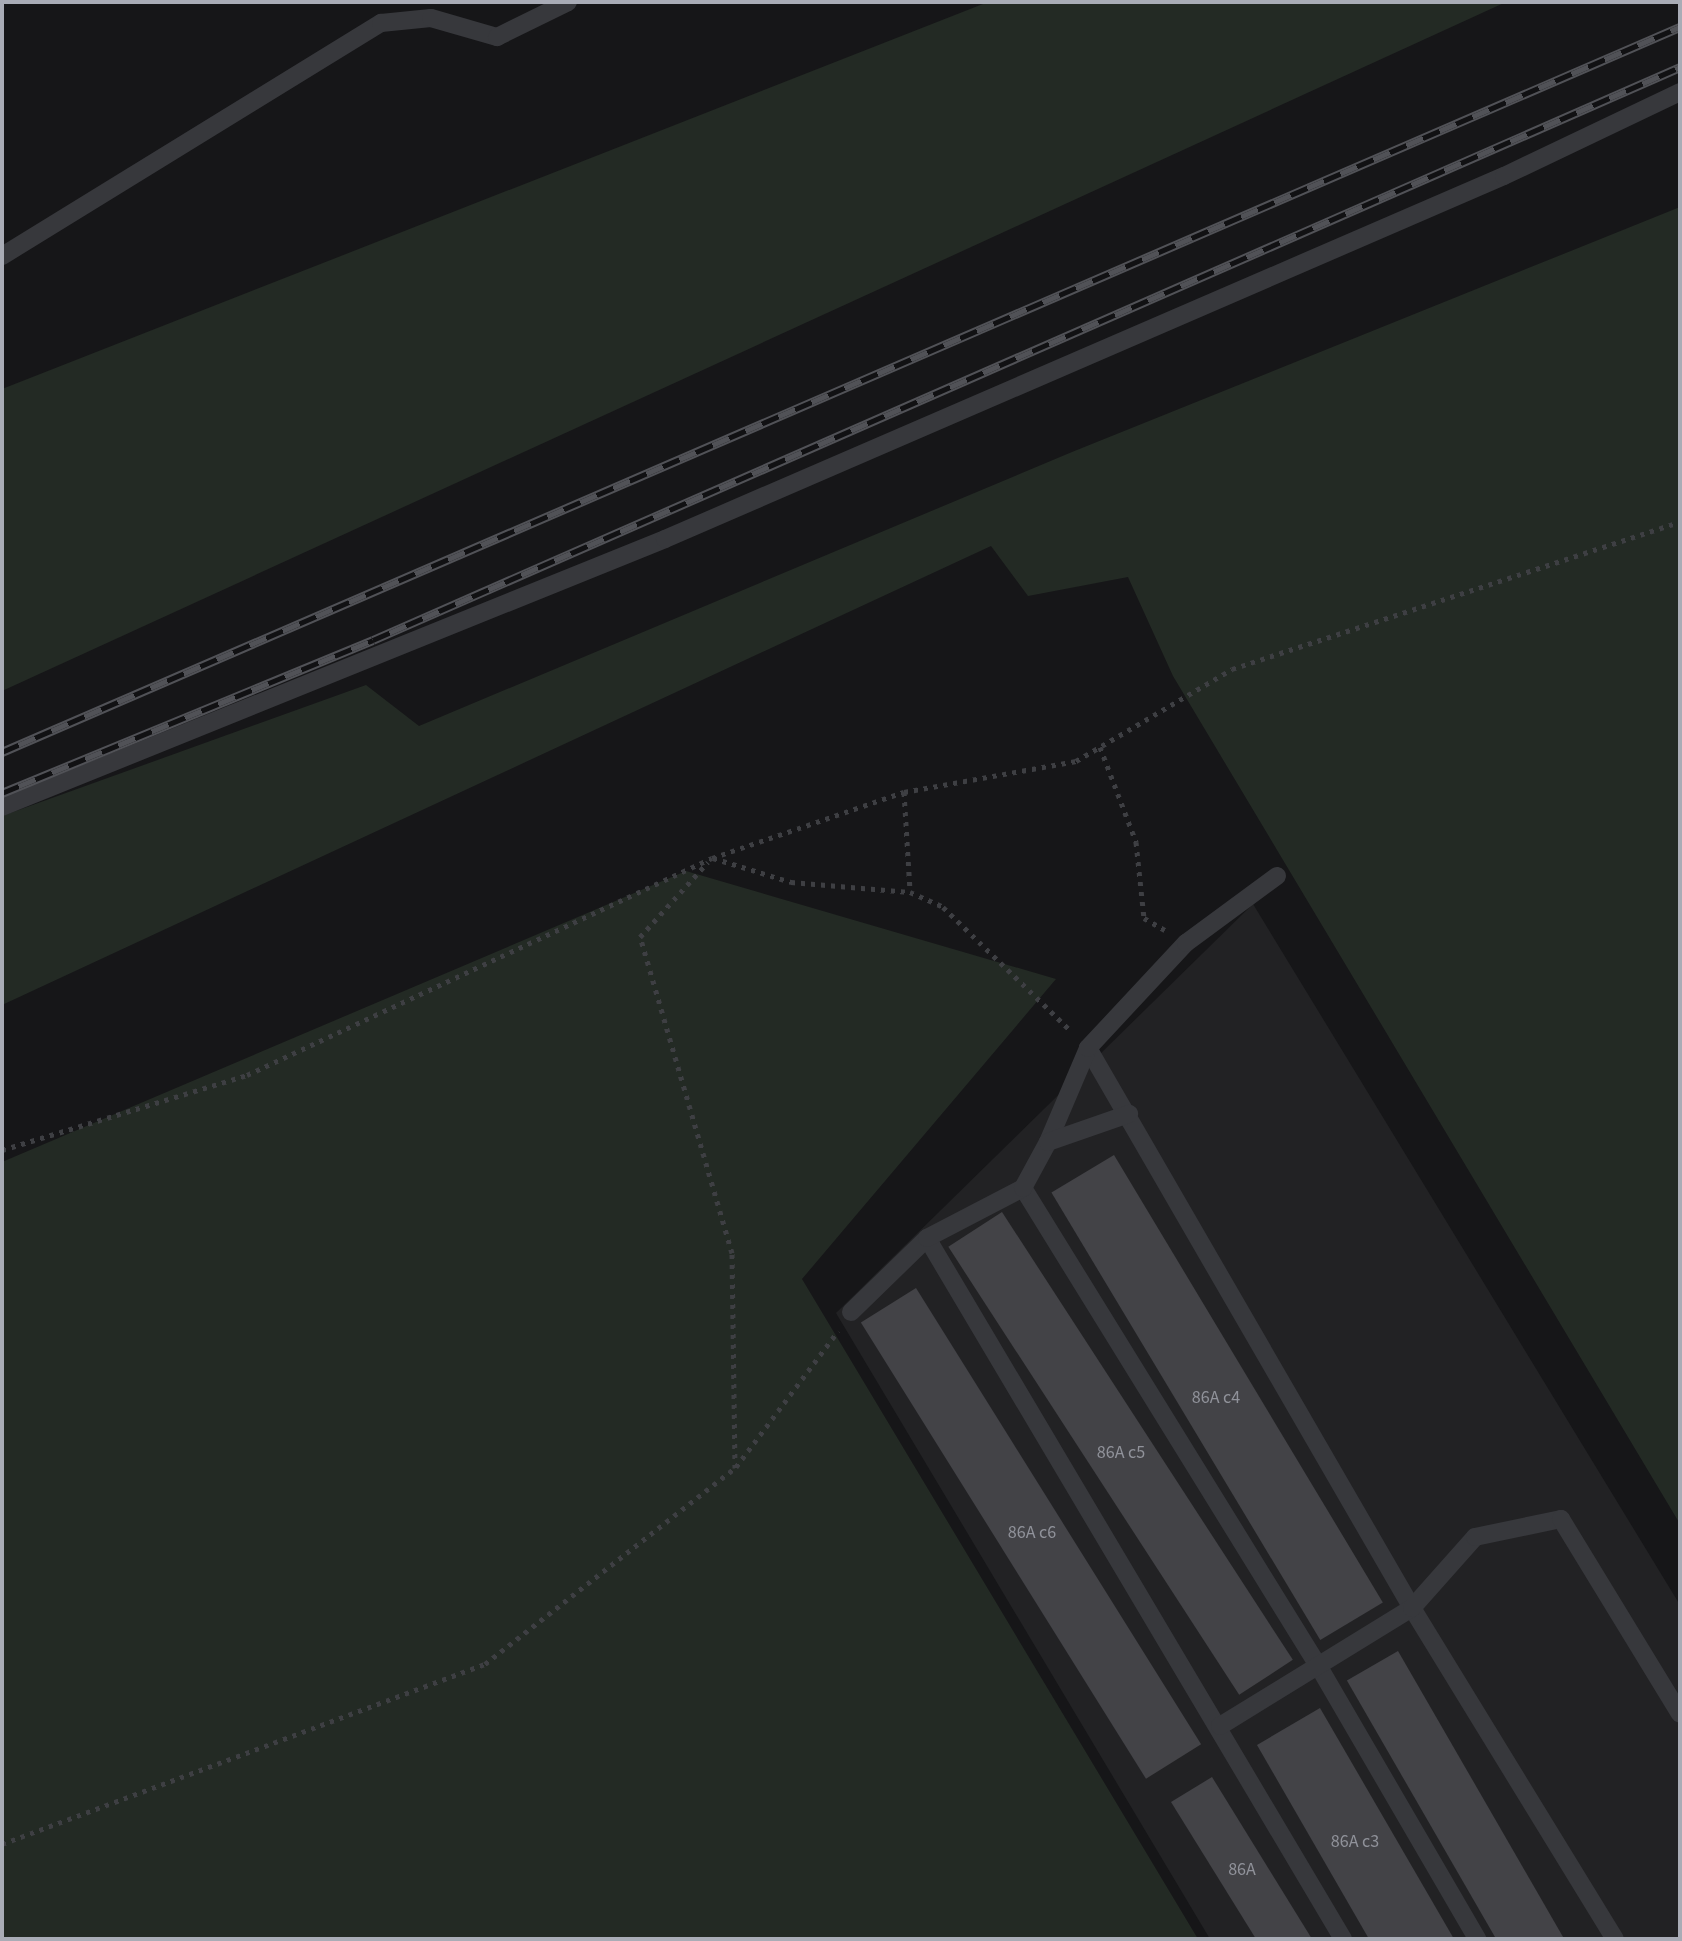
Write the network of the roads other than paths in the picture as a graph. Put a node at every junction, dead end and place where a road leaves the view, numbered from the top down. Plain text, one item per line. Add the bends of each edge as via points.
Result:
1 (568, 2) edge
2 (1680, 92) edge
3 (2, 256) edge
4 (2, 807) edge
5 (1277, 876) dead end
6 (1088, 1048) junction
7 (1129, 1114) junction
8 (1048, 1142) junction
9 (1023, 1188) junction
10 (927, 1238) junction
11 (851, 1312) road end
12 (1412, 1608) junction
13 (1319, 1667) junction
14 (1680, 1714) edge
15 (1220, 1726) junction
16 (1343, 1939) edge
17 (1477, 1939) edge
18 (1615, 1939) edge

1 - 3 lane via 497,37 431,18 381,23
2 - 4 lane via 1504,176 665,539
5 - 6 lane via 1186,943
6 - 7 lane
6 - 8 lane
7 - 8 lane
7 - 12 lane
8 - 9 lane
9 - 10 lane
9 - 13 lane
10 - 11 lane
10 - 15 lane
12 - 13 lane
12 - 14 lane via 1475,1537 1561,1519
12 - 18 lane
13 - 15 lane
13 - 17 lane
15 - 16 lane

